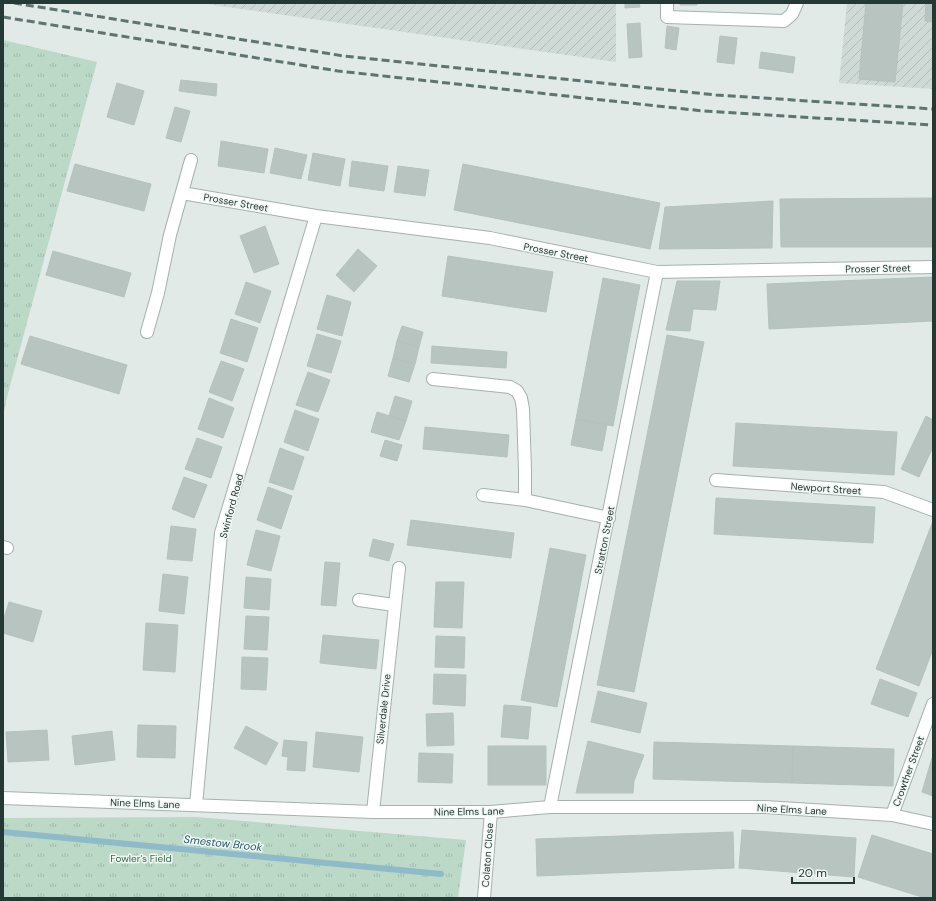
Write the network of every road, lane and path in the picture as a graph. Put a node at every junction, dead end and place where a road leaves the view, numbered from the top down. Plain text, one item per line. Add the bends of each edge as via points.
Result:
1 (667, 3) edge
2 (798, 3) edge
3 (191, 160) dead end
4 (182, 193) junction
5 (316, 216) junction
6 (933, 268) edge
7 (657, 272) junction
8 (147, 332) dead end
9 (434, 379) dead end
10 (716, 480) dead end
11 (483, 495) dead end
12 (525, 500) junction
13 (933, 510) edge
14 (609, 518) junction
15 (399, 568) dead end
16 (359, 600) dead end
17 (394, 605) junction
18 (933, 704) edge
19 (3, 798) edge
20 (196, 805) junction
21 (550, 807) junction
22 (373, 812) junction
23 (490, 812) junction
24 (892, 815) junction
25 (933, 824) edge
26 (484, 898) edge

1 - 2 street via 667,17 761,21 784,21 792,14
3 - 4 street
4 - 5 street, Prosser Street
4 - 8 street
5 - 7 street, Prosser Street via 490,238
5 - 20 street, Swinford Road via 222,533
6 - 7 street, Prosser Street
7 - 14 street, Stratton Street
9 - 12 street via 517,391 523,409
10 - 13 street, Newport Street via 884,492
11 - 12 street
12 - 14 street
14 - 21 street, Stratton Street
15 - 17 street, Silverdale Drive
16 - 17 street
17 - 22 street, Silverdale Drive
18 - 24 street, Crowther Street
19 - 20 street, Nine Elms Lane
20 - 22 street, Nine Elms Lane
21 - 23 street, Nine Elms Lane
21 - 24 street, Nine Elms Lane via 765,807
22 - 23 street, Nine Elms Lane
23 - 26 street, Colaton Close
24 - 25 street, Nine Elms Lane

